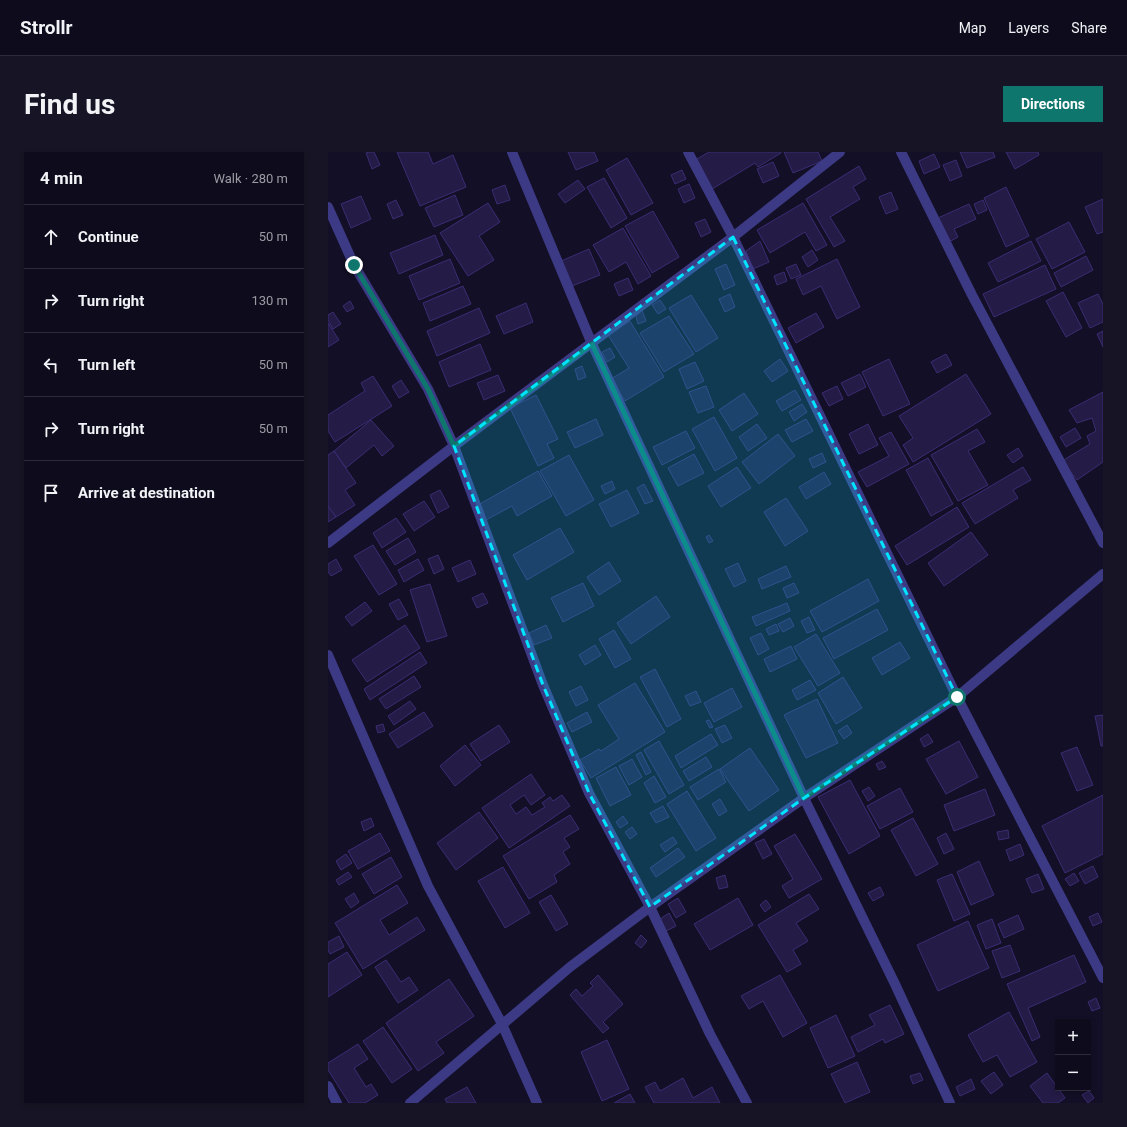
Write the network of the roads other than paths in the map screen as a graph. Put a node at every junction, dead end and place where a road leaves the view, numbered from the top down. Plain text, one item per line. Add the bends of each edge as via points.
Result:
1 (512, 152) edge
2 (688, 152) edge
3 (840, 152) edge
4 (901, 152) edge
5 (328, 207) edge
6 (733, 237) junction
7 (592, 344) junction
8 (454, 446) junction
9 (328, 543) edge
10 (1103, 543) edge
11 (1103, 574) edge
12 (328, 655) edge
13 (957, 697) junction
14 (804, 798) junction
15 (650, 907) junction
16 (1103, 978) edge
17 (502, 1024) junction
18 (328, 1086) edge
19 (337, 1103) edge
20 (410, 1103) edge
21 (537, 1103) edge
22 (747, 1103) edge
23 (950, 1103) edge

1 - 7 street
2 - 6 street
3 - 6 street
4 - 10 street via 972,295
5 - 8 street via 354,265 428,389
6 - 7 street
6 - 13 street
7 - 8 street
7 - 14 street
8 - 9 street
8 - 15 street via 543,685 586,786
11 - 13 street
12 - 17 street via 428,886
13 - 14 street
13 - 16 street
14 - 15 street
14 - 23 street
15 - 17 street via 570,967
15 - 22 street via 710,1034
17 - 20 street
17 - 21 street
18 - 19 street

